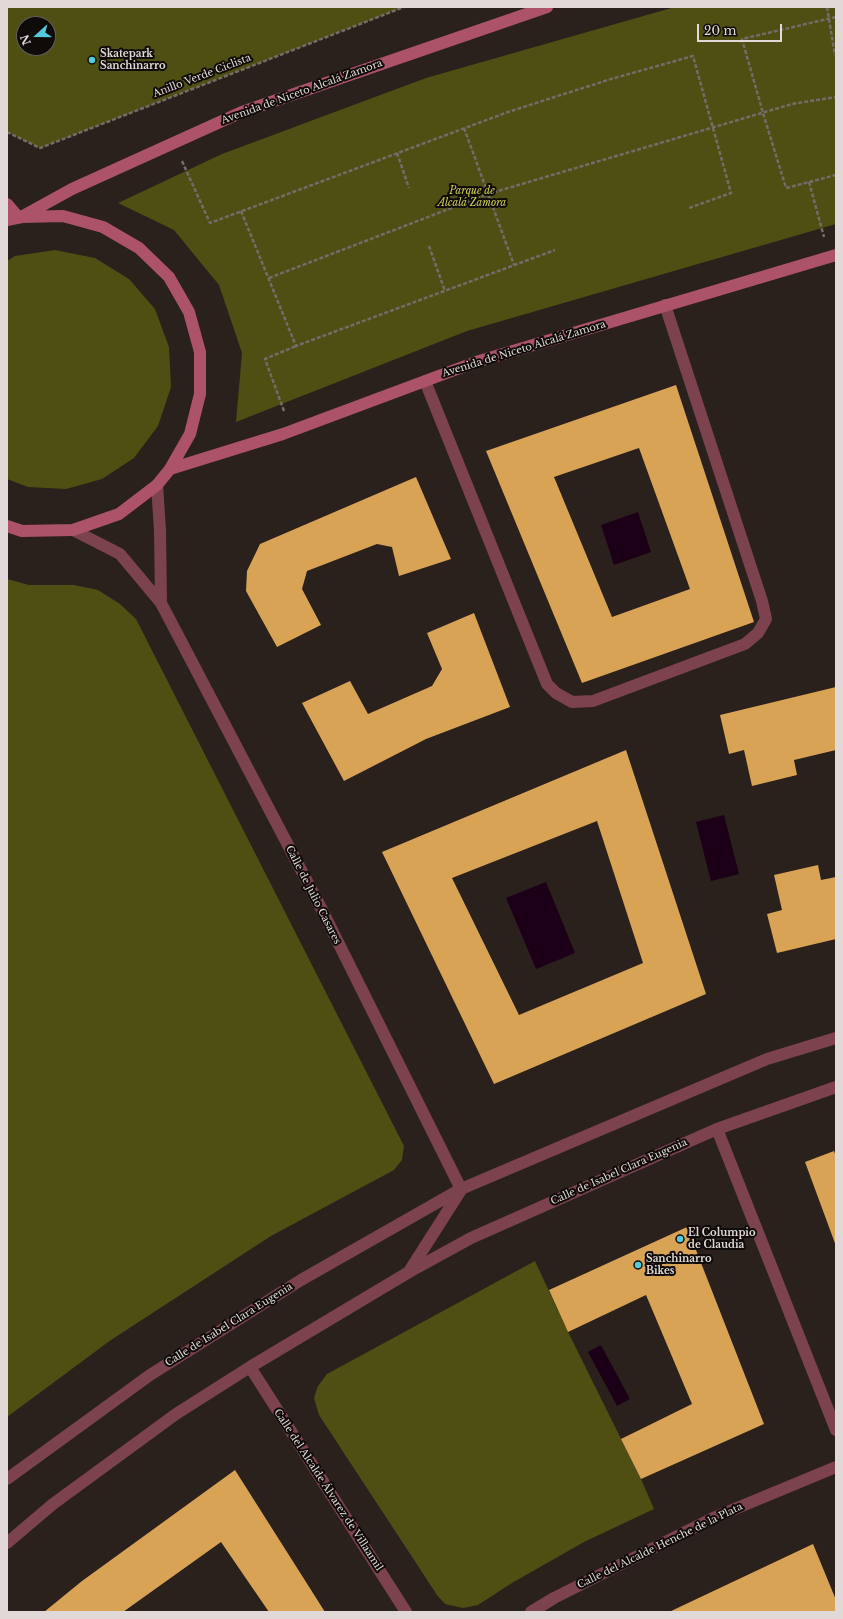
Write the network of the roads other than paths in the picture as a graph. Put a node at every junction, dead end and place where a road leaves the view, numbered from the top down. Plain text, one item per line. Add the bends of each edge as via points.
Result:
1 (547, 7) edge
2 (7, 204) edge
3 (16, 218) edge
4 (833, 256) edge
5 (665, 306) junction
6 (425, 381) junction
7 (170, 469) junction
8 (157, 485) junction
9 (7, 526) edge
10 (73, 530) junction
11 (161, 603) junction
12 (836, 1038) edge
13 (836, 1088) edge
14 (717, 1129) junction
15 (461, 1189) junction
16 (409, 1272) junction
17 (250, 1367) junction
18 (836, 1430) edge
19 (836, 1467) edge
20 (7, 1480) edge
21 (7, 1543) edge
22 (406, 1612) edge
23 (531, 1612) edge

1 - 3 street, Avenida de Niceto Alcalá Zamora via 242,112 72,189
2 - 3 street
3 - 7 street via 63,216 104,227 139,248 169,277 190,312 200,352 200,394 190,434
4 - 5 street, Avenida de Niceto Alcalá Zamora
5 - 6 street, Avenida de Niceto Alcalá Zamora via 476,362
5 - 6 street via 766,619 758,633 745,644 593,701 572,702 556,693 547,684
6 - 7 street, Avenida de Niceto Alcalá Zamora via 291,431
7 - 8 street
8 - 10 street via 119,514
8 - 11 street, Calle de Julio Casares
9 - 10 street via 22,531
10 - 11 street, Calle de Julio Casares via 120,554
11 - 15 street, Calle de Julio Casares via 321,908
12 - 15 street, Calle de Isabel Clara Eugenia via 767,1059
13 - 14 street, Calle de Isabel Clara Eugenia
14 - 16 street, Calle de Isabel Clara Eugenia via 471,1238
14 - 18 street
15 - 16 street, Calle de Isabel Clara Eugenia
15 - 20 street, Calle de Isabel Clara Eugenia via 302,1280 150,1374
16 - 17 street, Calle de Isabel Clara Eugenia
17 - 21 street, Calle de Isabel Clara Eugenia via 176,1414 53,1504
17 - 22 street, Calle del Alcalde Álvarez de Villaamil
19 - 23 street, Calle del Alcalde Henche de la Plata via 713,1518

